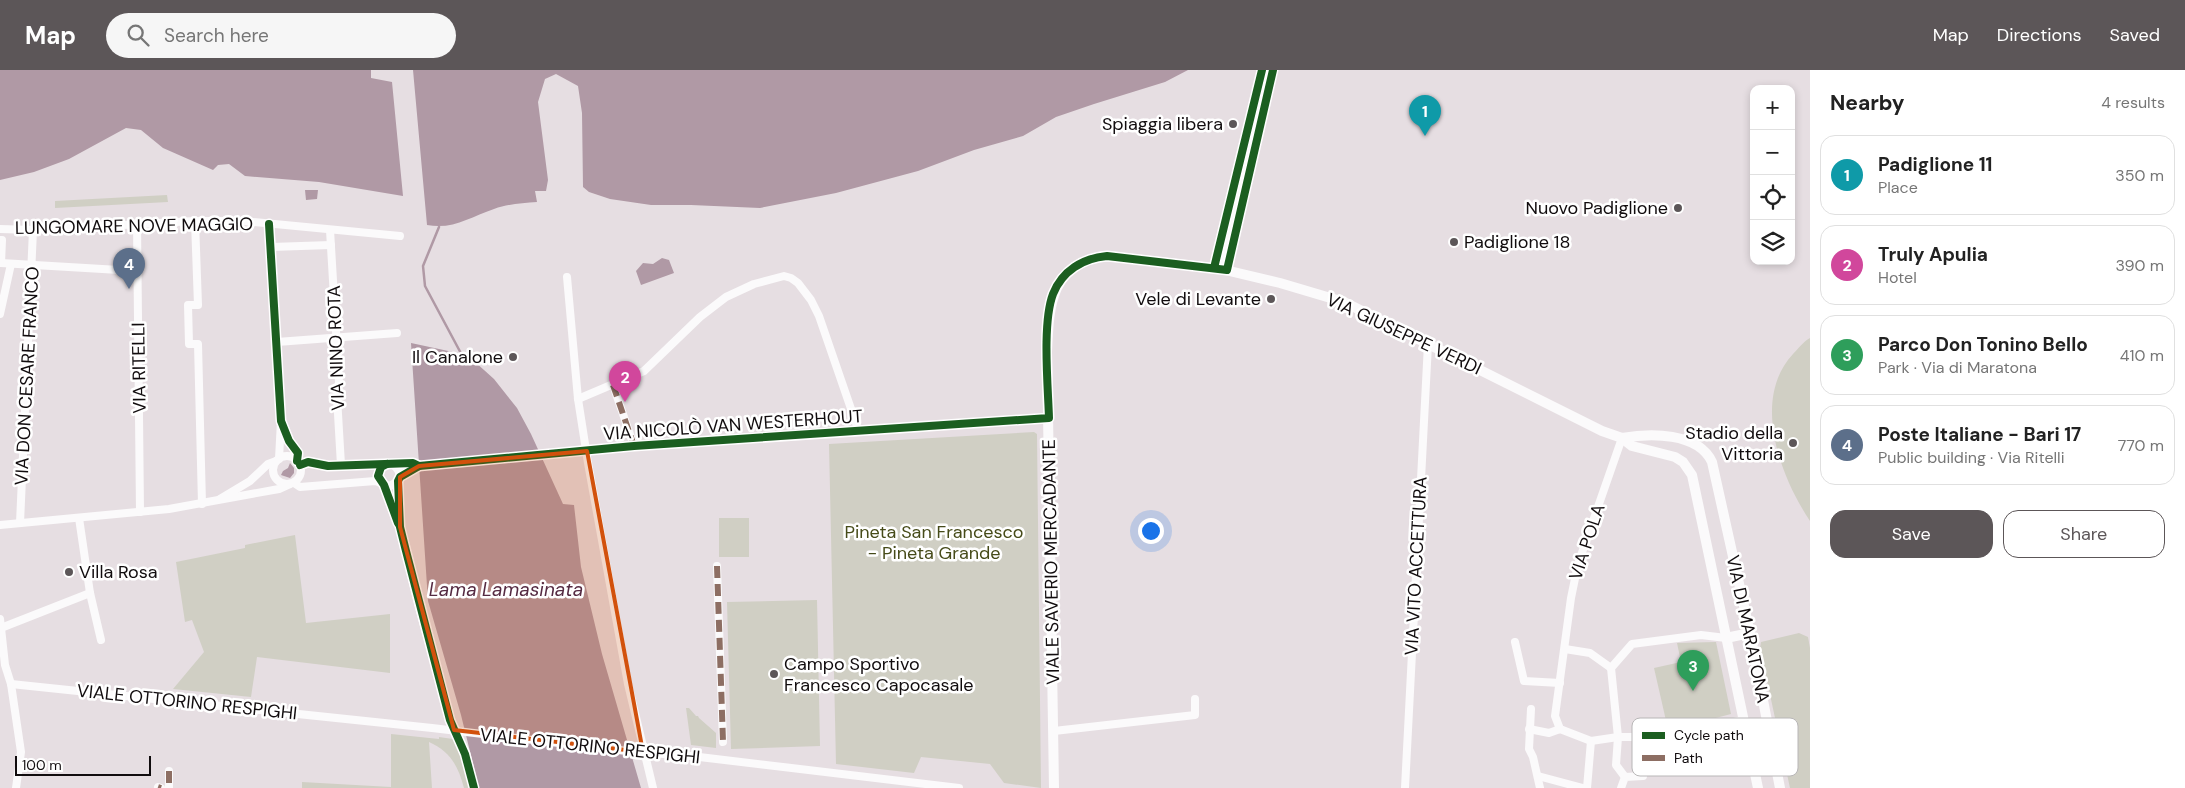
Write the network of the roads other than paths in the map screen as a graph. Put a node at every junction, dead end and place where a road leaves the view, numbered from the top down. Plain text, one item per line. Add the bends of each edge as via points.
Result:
1 (1267, 70) edge
2 (195, 221) junction
3 (137, 224) junction
4 (269, 224) junction
5 (0, 229) edge
6 (33, 230) junction
7 (330, 230) junction
8 (400, 236) dead end
9 (0, 240) edge
10 (331, 245) junction
11 (271, 247) junction
12 (1115, 256) joint
13 (0, 263) edge
14 (11, 264) junction
15 (33, 265) junction
16 (1221, 269) junction
17 (136, 271) junction
18 (567, 277) dead end
19 (0, 314) edge
20 (397, 333) dead end
21 (336, 337) junction
22 (277, 342) junction
23 (1428, 344) junction
24 (613, 385) junction
25 (578, 399) junction
26 (1049, 418) junction
27 (281, 421) junction
28 (860, 432) junction
29 (1622, 438) junction
30 (634, 446) junction
31 (584, 451) junction
32 (278, 460) junction
33 (299, 463) junction
34 (389, 464) junction
35 (341, 465) junction
36 (419, 466) junction
37 (1715, 471) joint
38 (1692, 475) joint
39 (399, 479) junction
40 (292, 483) junction
41 (382, 483) junction
42 (216, 501) junction
43 (202, 504) junction
44 (140, 512) junction
45 (78, 518) junction
46 (20, 523) junction
47 (0, 525) edge
48 (400, 527) junction
49 (717, 566) dead end
50 (90, 593) junction
51 (1, 623) edge
52 (1750, 633) junction
53 (1726, 638) junction
54 (101, 640) dead end
55 (1515, 642) dead end
56 (1565, 650) junction
57 (1611, 668) junction
58 (1560, 683) junction
59 (11, 684) junction
60 (1195, 699) dead end
61 (1531, 709) dead end
62 (1744, 718) edge
63 (1766, 718) edge
64 (1560, 729) junction
65 (1529, 730) junction
66 (457, 731) junction
67 (1054, 731) junction
68 (1618, 737) junction
69 (1632, 737) edge
70 (1591, 741) junction
71 (723, 742) dead end
72 (640, 752) junction
73 (169, 771) dead end
74 (1538, 776) junction
75 (1643, 776) dead end
76 (1625, 777) junction
77 (16, 788) edge
78 (170, 788) edge
79 (474, 788) edge
80 (653, 788) edge
81 (959, 788) edge
82 (1054, 788) edge
83 (1405, 788) edge
84 (1540, 788) edge
85 (1585, 788) edge
86 (1621, 788) edge

1 - 16 main road
2 - 3 street, LUNGOMARE NOVE MAGGIO
2 - 4 street, LUNGOMARE NOVE MAGGIO
2 - 43 street via 198,305 188,305 189,344 198,344
3 - 6 street, LUNGOMARE NOVE MAGGIO
3 - 17 street, VIA RITELLI
4 - 7 street, LUNGOMARE NOVE MAGGIO
4 - 11 street
5 - 6 street, LUNGOMARE NOVE MAGGIO
6 - 15 street, VIA DON CESARE FRANCO
7 - 8 street, LUNGOMARE NOVE MAGGIO
7 - 10 street, VIA NINO ROTA
9 - 13 street
10 - 11 street
10 - 21 street, VIA NINO ROTA
11 - 22 street
12 - 16 main road, VIA GIUSEPPE VERDI
12 - 26 main road, VIALE SAVERIO MERCADANTE via 1098,257 1075,266 1063,277 1052,296 1048,346
13 - 14 street
14 - 15 street
14 - 19 street
15 - 17 street
15 - 46 street, VIA DON CESARE FRANCO
16 - 23 main road, VIA GIUSEPPE VERDI via 1344,302
17 - 44 street, VIA RITELLI
18 - 25 street
20 - 21 street
21 - 22 street
21 - 35 street, VIA NINO ROTA
22 - 27 street
23 - 29 main road, VIA GIUSEPPE VERDI
23 - 83 street, VIA VITO ACCETTURA
24 - 25 street
24 - 28 street via 644,371 700,317 726,297 754,284 784,276 798,283 820,316
24 - 30 street
25 - 31 street
26 - 28 street, VIA NICOLÒ VAN WESTERHOUT
26 - 67 main road, VIALE SAVERIO MERCADANTE
27 - 32 street
27 - 33 street via 298,452
28 - 30 street, VIA NICOLÒ VAN WESTERHOUT
29 - 37 main road, VIA GIUSEPPE VERDI via 1669,437 1692,442 1709,455
29 - 38 main road, VIA GIUSEPPE VERDI via 1632,446 1675,457 1684,462
29 - 56 street, VIA POLA via 1578,564 1570,598
30 - 31 street, VIA NICOLÒ VAN WESTERHOUT
31 - 36 street, VIA NICOLÒ VAN WESTERHOUT
31 - 72 street
32 - 33 street, VIA NICOLÒ VAN WESTERHOUT via 287,456
32 - 40 street via 273,469 275,477 281,483
32 - 42 street
33 - 35 street, VIA NICOLÒ VAN WESTERHOUT
33 - 40 street via 301,473
34 - 35 street, VIA NICOLÒ VAN WESTERHOUT
34 - 36 street, VIA NICOLÒ VAN WESTERHOUT via 413,463
34 - 39 street via 397,468
34 - 41 street via 381,467 378,473
36 - 39 street, VIA NICOLÒ VAN WESTERHOUT
37 - 52 main road, VIA DI MARATONA
38 - 53 main road, VIA DI MARATONA
39 - 41 street, VIA NICOLÒ VAN WESTERHOUT via 390,486
39 - 48 street
40 - 41 street, VIA NICOLÒ VAN WESTERHOUT via 300,487
40 - 42 street via 279,489
41 - 48 street
42 - 43 street
43 - 44 street
44 - 45 street
45 - 46 street
45 - 50 street
46 - 47 street
48 - 66 street via 418,604
49 - 71 street
50 - 51 street
50 - 54 street
51 - 59 street via 5,665
52 - 53 main road
52 - 63 main road, VIA DI MARATONA
53 - 57 street via 1701,635 1632,644
53 - 62 main road, VIA DI MARATONA
55 - 58 street via 1524,681
56 - 57 street via 1590,653
56 - 58 street, VIA POLA
57 - 68 street
58 - 64 street, VIA POLA via 1555,716
59 - 66 street, VIALE OTTORINO RESPIGHI
59 - 77 street via 21,752
60 - 67 street via 1195,715
61 - 65 street
64 - 65 street via 1549,733
64 - 70 street
65 - 74 street via 1529,750
66 - 72 street, VIALE OTTORINO RESPIGHI
66 - 79 street
67 - 82 main road, VIALE SAVERIO MERCADANTE
68 - 69 street
68 - 70 street
68 - 76 street via 1616,765
70 - 85 street
72 - 80 street
72 - 81 street, VIALE OTTORINO RESPIGHI
73 - 78 street
74 - 84 street
74 - 85 street
75 - 76 street
76 - 86 street

